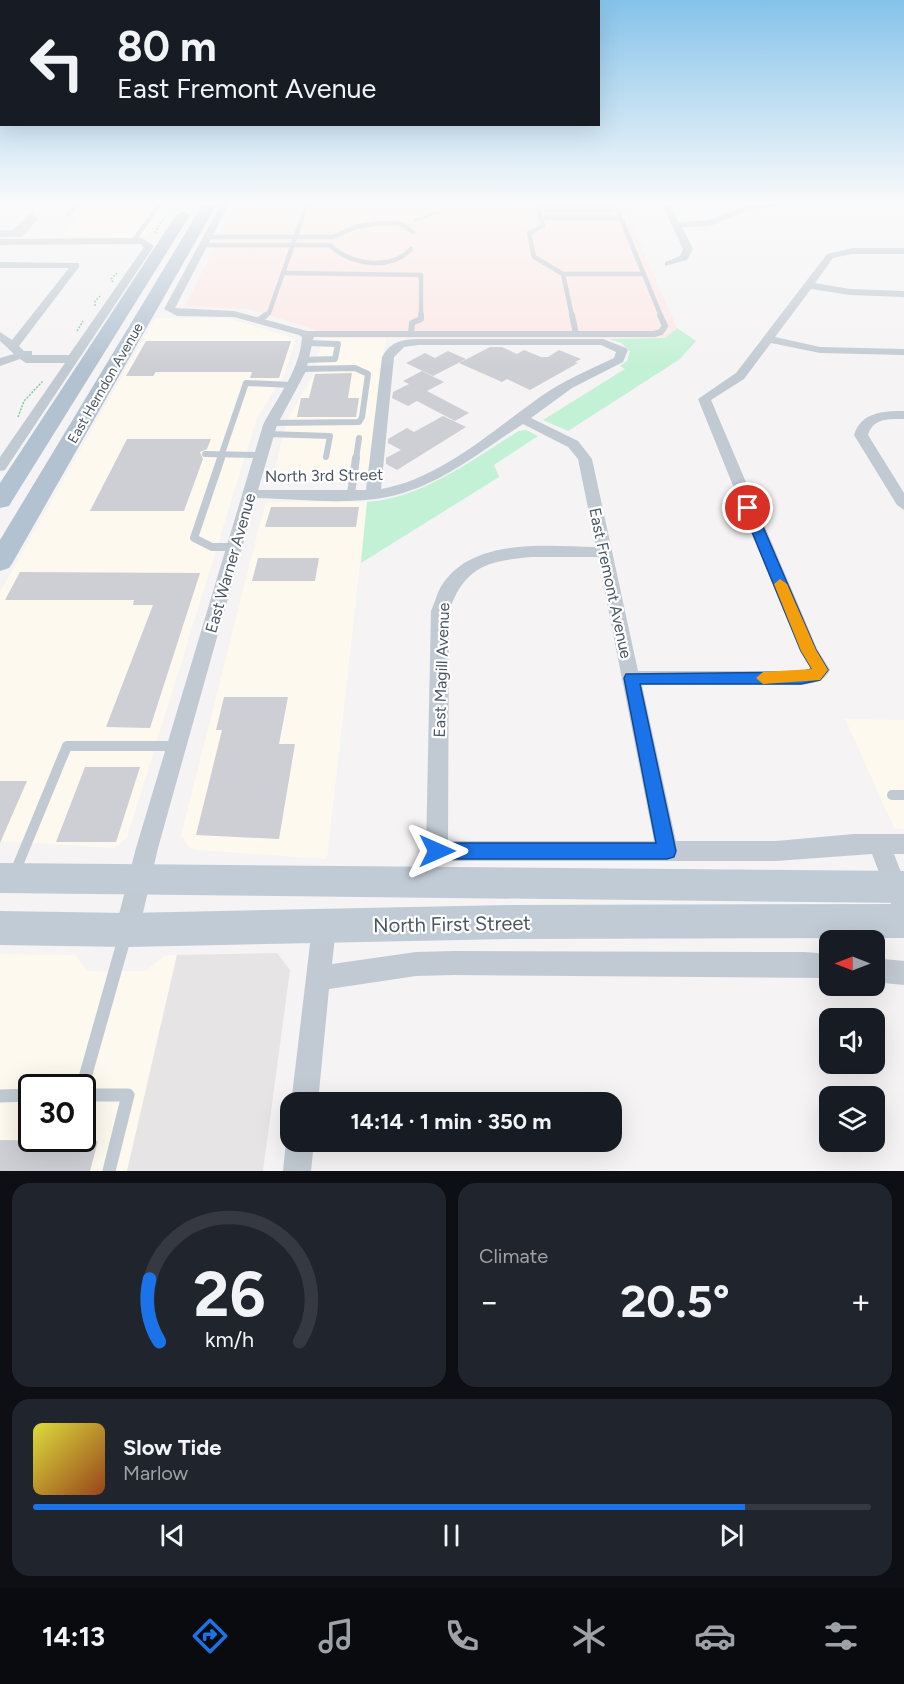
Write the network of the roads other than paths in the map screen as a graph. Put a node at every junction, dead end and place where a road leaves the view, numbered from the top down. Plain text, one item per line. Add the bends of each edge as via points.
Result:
1 (22, 259) edge
2 (141, 259) edge
3 (155, 259) edge
4 (178, 259) edge
5 (194, 259) edge
6 (289, 259) edge
7 (357, 259) edge
8 (402, 259) edge
9 (537, 259) edge
10 (637, 259) edge
11 (682, 259) edge
12 (829, 259) edge
13 (668, 264) dead end
14 (5, 265) edge
15 (284, 273) junction
16 (563, 274) junction
17 (644, 274) junction
18 (0, 277) edge
19 (807, 285) junction
20 (904, 294) edge
21 (259, 320) junction
22 (411, 334) junction
23 (576, 334) junction
24 (0, 335) edge
25 (771, 336) junction
26 (307, 338) junction
27 (904, 344) edge
28 (17, 350) junction
29 (904, 352) edge
30 (77, 355) junction
31 (0, 362) edge
32 (302, 364) junction
33 (291, 385) junction
34 (904, 415) edge
35 (522, 419) junction
36 (270, 429) junction
37 (359, 438) dead end
38 (205, 454) dead end
39 (222, 454) junction
40 (262, 455) junction
41 (326, 457) dead end
42 (0, 467) edge
43 (250, 494) junction
44 (351, 494) junction
45 (373, 494) junction
46 (0, 501) edge
47 (904, 505) edge
48 (235, 547) junction
49 (605, 552) junction
50 (0, 562) edge
51 (631, 678) junction
52 (177, 746) junction
53 (892, 795) dead end
54 (904, 795) edge
55 (879, 844) junction
56 (904, 844) edge
57 (667, 851) junction
58 (6, 878) edge
59 (139, 878) junction
60 (901, 894) edge
61 (904, 921) edge
62 (324, 927) junction
63 (0, 928) edge
64 (126, 930) junction
65 (819, 965) edge
66 (885, 971) edge
67 (904, 973) edge
68 (318, 978) junction
69 (86, 1074) edge
70 (305, 1092) edge
71 (18, 1095) edge
72 (96, 1095) edge
73 (0, 1096) edge
74 (299, 1152) edge
75 (110, 1171) edge
76 (297, 1171) edge

1 - 14 street
2 - 30 street
3 - 46 main road, East Herndon Avenue
4 - 50 main road, East Herndon Avenue
5 - 21 street via 168,307 171,311 234,314
6 - 15 lane
7 - 8 lane via 373,262
9 - 16 lane
10 - 17 lane
11 - 13 street
12 - 19 street
14 - 18 street
14 - 28 street via 76,265
15 - 21 lane via 269,313
15 - 22 lane via 403,273 423,277 421,319 412,323
16 - 17 lane
16 - 23 lane
17 - 23 lane via 664,330 654,334
19 - 20 street
19 - 25 street
21 - 26 street
22 - 23 lane
22 - 26 lane
24 - 28 street
25 - 27 street via 834,344
25 - 29 street via 820,350
25 - 51 street via 740,376 704,399 820,670 814,676 801,678
26 - 32 street, East Warner Avenue
26 - 32 lane via 338,344 335,359
28 - 30 street via 26,359
28 - 31 street
30 - 42 street
32 - 33 street, East Warner Avenue
32 - 36 lane via 355,368 368,374 362,417 359,422
33 - 36 street, East Warner Avenue
33 - 39 lane via 246,383
34 - 47 street via 868,421 861,435
35 - 45 street, North 3rd Street via 422,481
35 - 45 street, North 3rd Street via 536,406 619,360 622,350 603,342 399,345 388,357
35 - 49 street, East Fremont Avenue via 573,444 585,459
36 - 40 street, East Warner Avenue
36 - 41 lane via 330,436
37 - 44 lane
38 - 39 lane
39 - 40 lane
39 - 48 lane via 194,538 212,547
40 - 43 street, East Warner Avenue
43 - 44 street, North 3rd Street
43 - 48 street, East Warner Avenue
44 - 45 street, North 3rd Street
48 - 52 street, East Warner Avenue
49 - 51 street, East Fremont Avenue
49 - 57 street, East Magill Avenue via 489,557 464,570 446,587 440,610 437,851
51 - 57 street, East Fremont Avenue
52 - 58 lane via 67,746
52 - 59 street, East Warner Avenue
53 - 54 lane
55 - 56 street
55 - 57 street via 776,851
55 - 60 street
58 - 59 main road
59 - 60 main road
59 - 64 street, East Warner Avenue
61 - 62 main road, North First Street via 509,922
62 - 64 main road, North First Street
62 - 68 street
63 - 64 main road, North First Street
64 - 69 lane
65 - 68 street via 454,963 416,964
66 - 67 street
68 - 70 street
71 - 73 lane
72 - 75 lane via 129,1095
74 - 76 street

